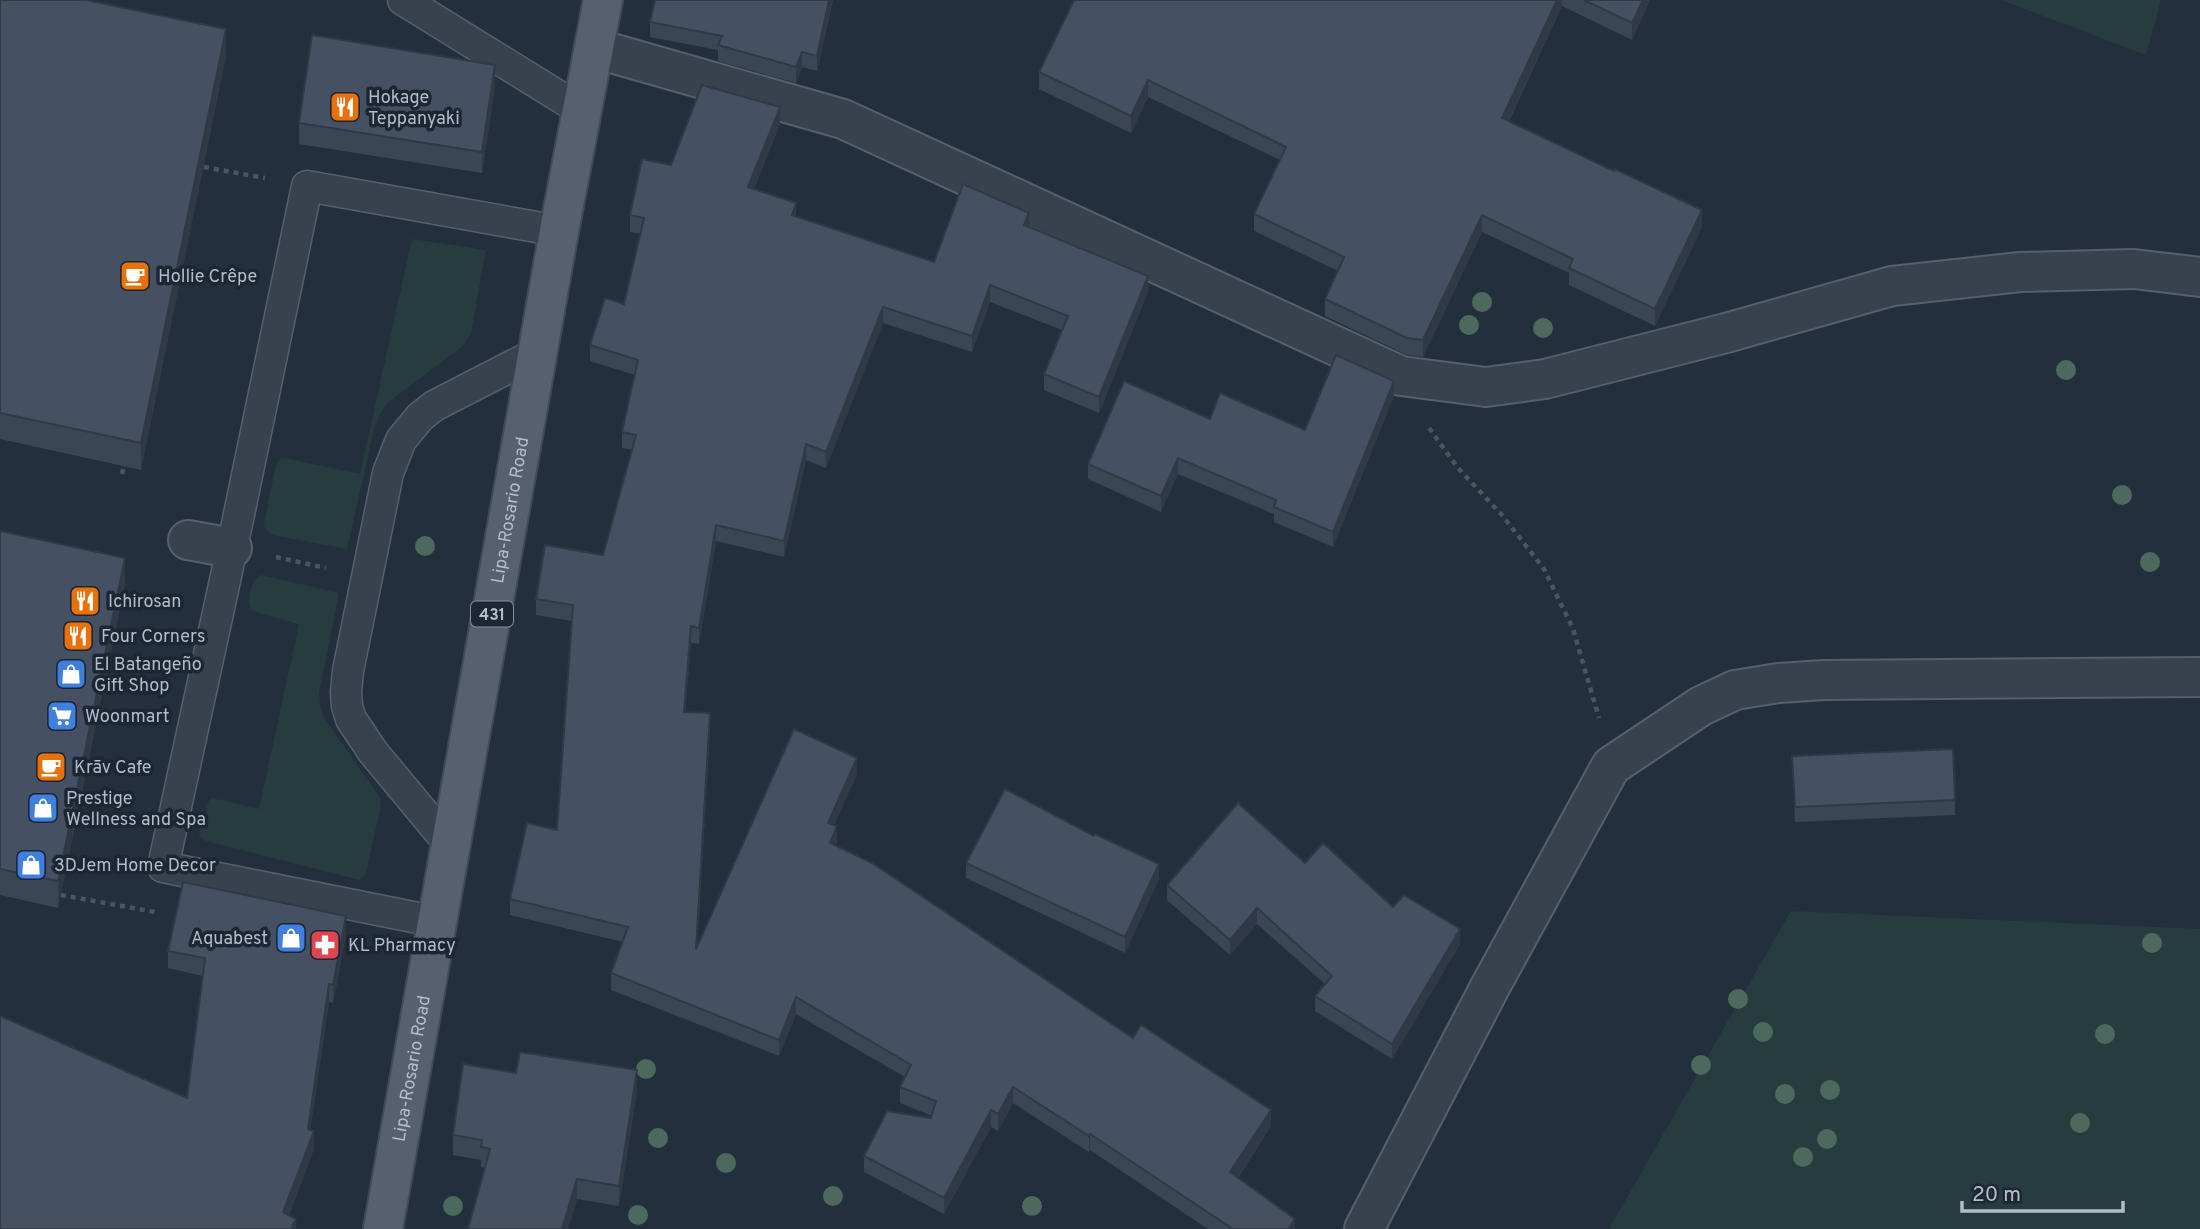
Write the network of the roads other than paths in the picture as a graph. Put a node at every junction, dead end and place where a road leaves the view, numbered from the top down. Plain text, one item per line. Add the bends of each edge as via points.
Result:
1 (402, 0) edge
2 (603, 0) edge
3 (594, 48) junction
4 (581, 110) junction
5 (559, 231) junction
6 (2200, 277) edge
7 (539, 352) junction
8 (188, 540) dead end
9 (232, 548) junction
10 (2200, 677) edge
11 (451, 846) junction
12 (438, 922) junction
13 (383, 1229) edge
14 (1364, 1229) edge

1 - 4 lane
2 - 3 main road, Lipa-Rosario Road / 431
3 - 4 main road, Lipa-Rosario Road / 431
3 - 6 street via 843,119 1401,376 1486,387 1545,379 1892,286 2020,272 2134,269
4 - 5 main road, Lipa-Rosario Road / 431
5 - 7 main road, Lipa-Rosario Road / 431
5 - 9 lane via 307,186
7 - 11 main road, Lipa-Rosario Road / 431
7 - 11 lane via 434,406 408,430 395,451 348,671 351,719
8 - 9 street
9 - 12 lane via 163,867
10 - 14 street via 1825,680 1735,690 1701,706 1611,766
11 - 12 main road, Lipa-Rosario Road / 431
12 - 13 main road, Lipa-Rosario Road / 431

